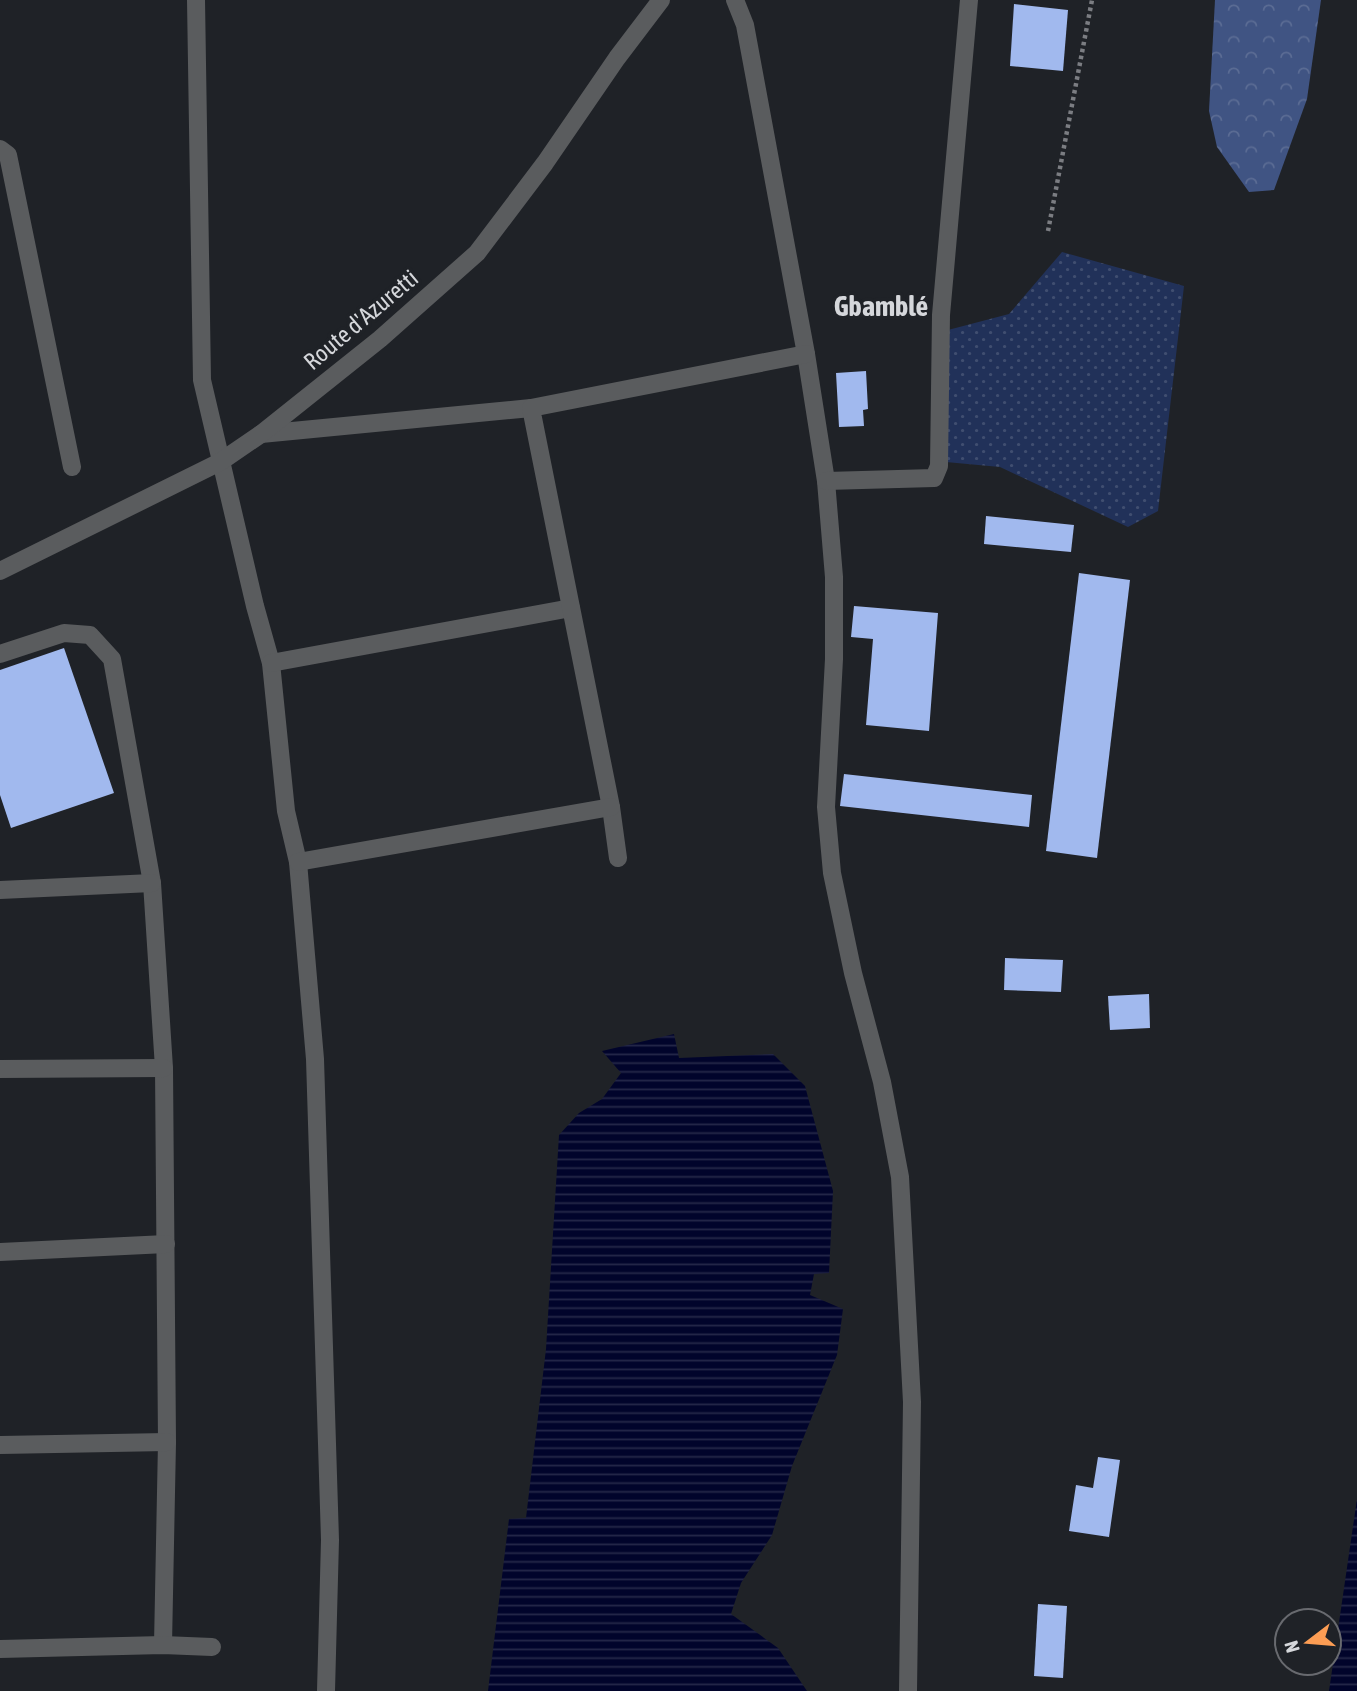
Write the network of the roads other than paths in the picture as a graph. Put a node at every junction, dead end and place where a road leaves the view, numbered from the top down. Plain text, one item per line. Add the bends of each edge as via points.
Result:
1 (196, 0) edge
2 (662, 0) edge
3 (735, 0) edge
4 (969, 0) edge
5 (0, 149) edge
6 (806, 354) junction
7 (531, 408) junction
8 (261, 434) junction
9 (220, 462) junction
10 (72, 467) dead end
11 (826, 481) junction
12 (0, 571) edge
13 (571, 607) junction
14 (0, 654) edge
15 (271, 663) junction
16 (611, 807) junction
17 (618, 858) dead end
18 (298, 862) junction
19 (152, 883) junction
20 (0, 890) edge
21 (0, 1069) edge
22 (164, 1069) junction
23 (166, 1244) junction
24 (0, 1252) edge
25 (167, 1442) junction
26 (0, 1445) edge
27 (163, 1645) junction
28 (212, 1647) dead end
29 (0, 1649) edge
30 (326, 1691) edge
31 (908, 1691) edge

1 - 9 street via 202,380
2 - 8 street, Route d'Azuretti via 477,253 380,339
3 - 6 street via 745,25
4 - 11 street via 942,315 939,466 934,478
5 - 10 street via 8,155
6 - 7 street
6 - 11 street
7 - 8 street
7 - 13 street
8 - 9 street, Route d'Azuretti
9 - 12 street, Route d'Azuretti
9 - 15 street
11 - 31 street via 834,577 826,807 832,873 900,1177 912,1402
13 - 15 street
13 - 16 street
14 - 19 street via 64,633 90,635 112,659
15 - 18 street via 286,811
16 - 17 street
16 - 18 street
18 - 30 street via 315,1059 330,1540
19 - 20 street
19 - 22 street
21 - 22 street
22 - 23 street
23 - 24 street
23 - 25 street
25 - 26 street
25 - 27 street
27 - 28 street
27 - 29 street

